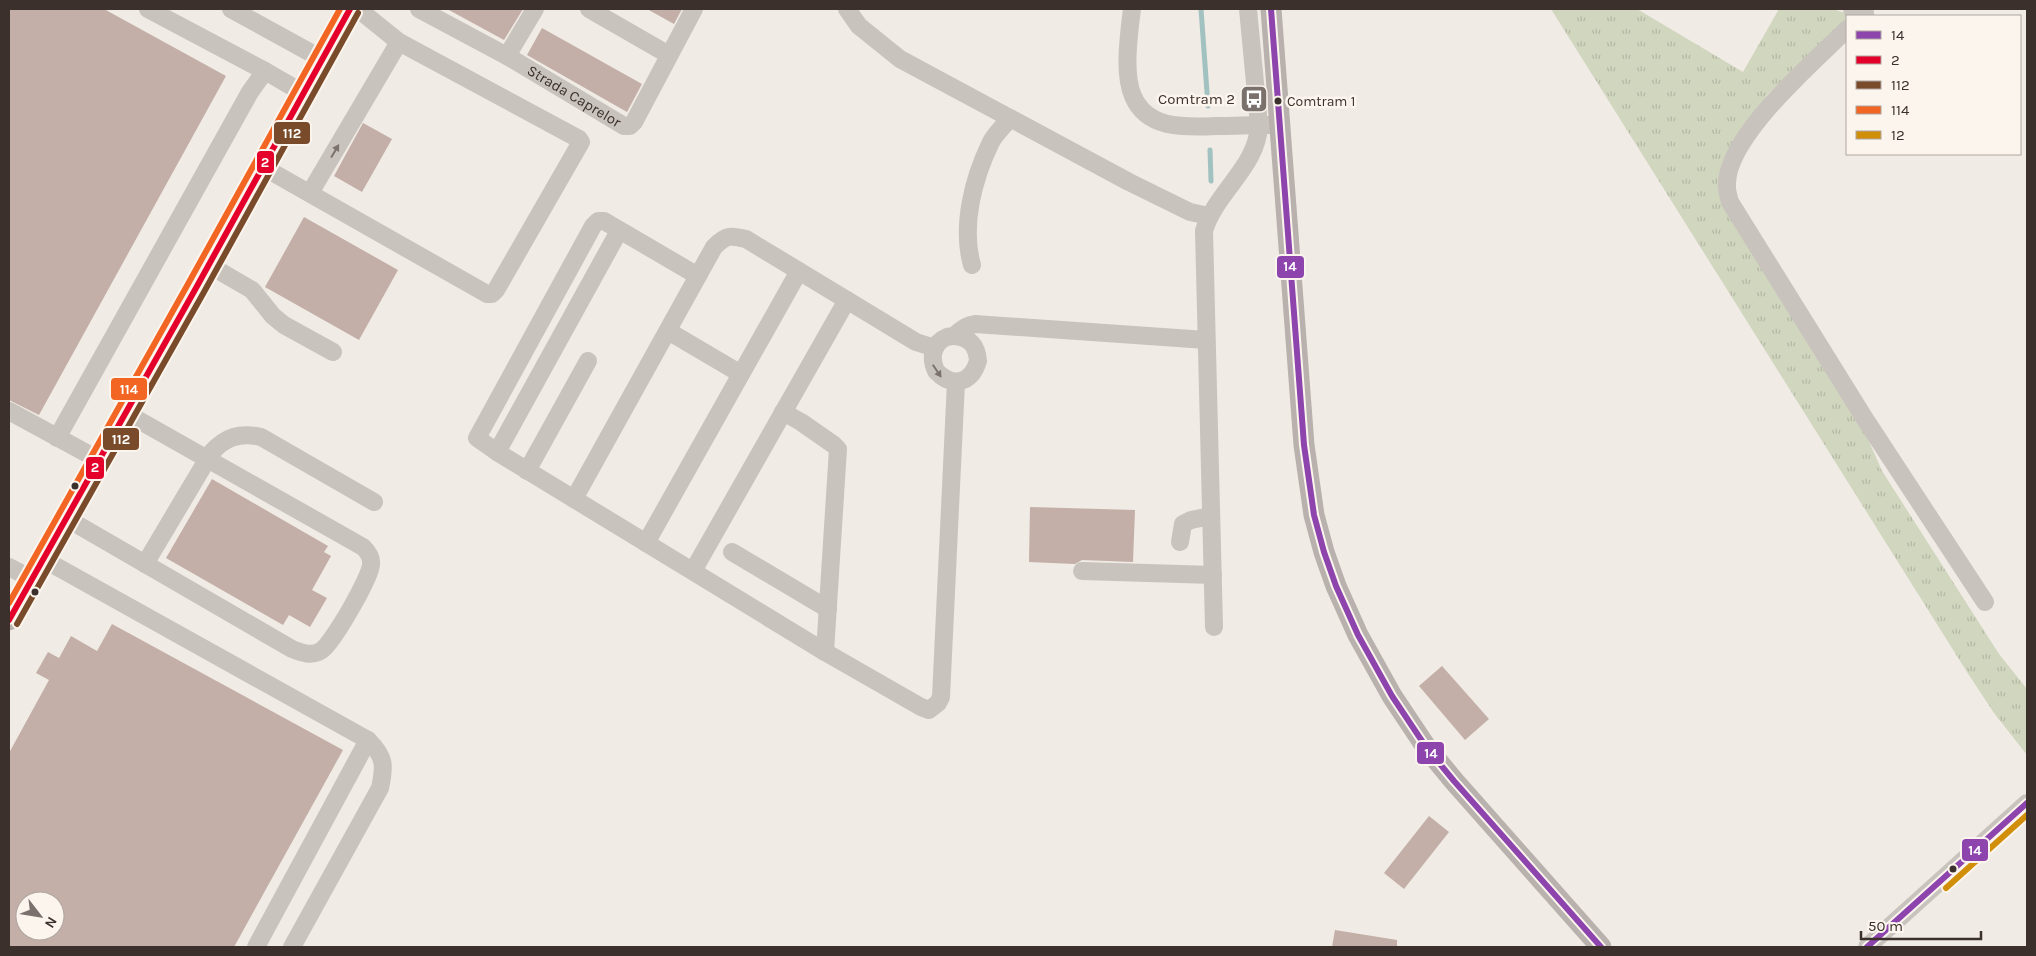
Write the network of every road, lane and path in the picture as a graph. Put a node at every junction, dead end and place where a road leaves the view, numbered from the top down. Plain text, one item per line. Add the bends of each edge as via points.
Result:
1 (148, 9) edge
2 (231, 9) edge
3 (350, 9) edge
4 (358, 9) edge
5 (419, 9) edge
6 (535, 9) edge
7 (589, 9) edge
8 (694, 9) edge
9 (847, 9) edge
10 (1132, 9) edge
11 (1248, 9) edge
12 (1271, 9) edge
13 (1846, 30) edge
14 (399, 42) junction
15 (668, 55) junction
16 (508, 56) junction
17 (322, 60) junction
18 (265, 71) junction
19 (303, 93) junction
20 (1010, 118) junction
21 (1259, 125) junction
22 (1280, 125) junction
23 (263, 167) junction
24 (310, 193) junction
25 (1209, 216) junction
26 (619, 230) junction
27 (209, 265) junction
28 (972, 265) dead end
29 (799, 271) junction
30 (698, 276) junction
31 (847, 300) junction
32 (668, 330) junction
33 (954, 336) junction
34 (1206, 340) junction
35 (935, 348) junction
36 (333, 352) dead end
37 (588, 362) dead end
38 (741, 374) junction
39 (956, 382) junction
40 (9, 411) edge
41 (783, 412) junction
42 (126, 413) junction
43 (58, 438) junction
44 (497, 452) junction
45 (207, 459) junction
46 (99, 460) junction
47 (528, 471) junction
48 (574, 499) junction
49 (374, 502) dead end
50 (1211, 516) junction
51 (66, 518) junction
52 (1180, 542) dead end
53 (646, 543) junction
54 (732, 552) dead end
55 (43, 559) junction
56 (145, 564) junction
57 (9, 566) edge
58 (692, 571) junction
59 (1082, 572) dead end
60 (1213, 575) junction
61 (32, 579) junction
62 (14, 598) edge
63 (1985, 602) dead end
64 (828, 609) junction
65 (9, 620) edge
66 (1214, 627) dead end
67 (825, 652) junction
68 (368, 740) junction
69 (2027, 803) edge
70 (256, 947) edge
71 (292, 947) edge
72 (1601, 947) edge
73 (1867, 947) edge

1 - 18 street
2 - 17 street
3 - 17 main road
4 - 14 street
5 - 16 street, Strada Caprelor
6 - 16 street
7 - 15 street
8 - 15 street
9 - 20 street via 859,26 900,59
10 - 21 street via 1128,65 1132,94 1138,107 1159,122 1176,127
11 - 21 street
12 - 22 main road
13 - 63 street via 1775,98 1755,124 1731,166 1726,187 1730,202 1865,419
24 -> 14 street
14 - 24 street via 579,138 582,142 575,155 492,294
15 - 16 street, Strada Caprelor via 630,126 624,126
17 - 19 main road
18 - 19 street
18 - 43 street via 250,92
19 - 23 main road
20 - 25 street via 1190,212
20 - 28 street via 992,141 975,185 967,222
21 - 22 street
21 - 25 street via 1255,147
22 - 72 main road via 1304,445 1314,514 1336,586 1358,635 1392,696 1426,747
23 - 24 street
23 - 27 main road
25 - 34 street via 1203,249
26 - 30 street
26 - 44 street
26 - 44 street via 604,221 593,226 482,426 477,438
27 - 36 street via 252,290 284,325
27 - 42 main road
29 - 30 street via 746,239 732,235 714,247
29 - 31 street
29 - 38 street
30 - 32 street
31 - 35 street via 916,342
31 - 41 street
32 - 38 street
32 - 48 street
33 - 34 street via 967,325 975,324
33 - 35 street via 946,337
33 - 39 street via 962,336 975,346 978,361 971,376
34 - 50 street
35 -> 39 street via 932,356 936,371 941,377
37 - 47 street
38 - 53 street
39 - 67 street via 941,697 929,710 920,707
40 - 43 street
41 - 58 street
41 - 64 street via 838,449
42 - 45 street
42 - 46 main road
43 - 46 street
44 - 47 street
45 - 49 street via 220,443 235,435 261,437
45 - 56 street
45 - 56 street via 363,547 372,562 370,573 354,601 322,650 304,654
46 - 51 main road
47 - 48 street
48 - 53 street
50 - 52 street via 1183,524
50 - 60 street
51 - 55 main road
51 - 56 street
53 - 58 street
54 - 64 street
55 - 61 main road
55 - 68 street
57 - 61 street
58 - 67 street
59 - 60 street
60 - 66 street
61 - 62 main road
62 - 65 main road
64 - 67 street
68 - 70 street
68 - 71 street via 380,753 382,761 384,770 380,788
69 - 73 street

